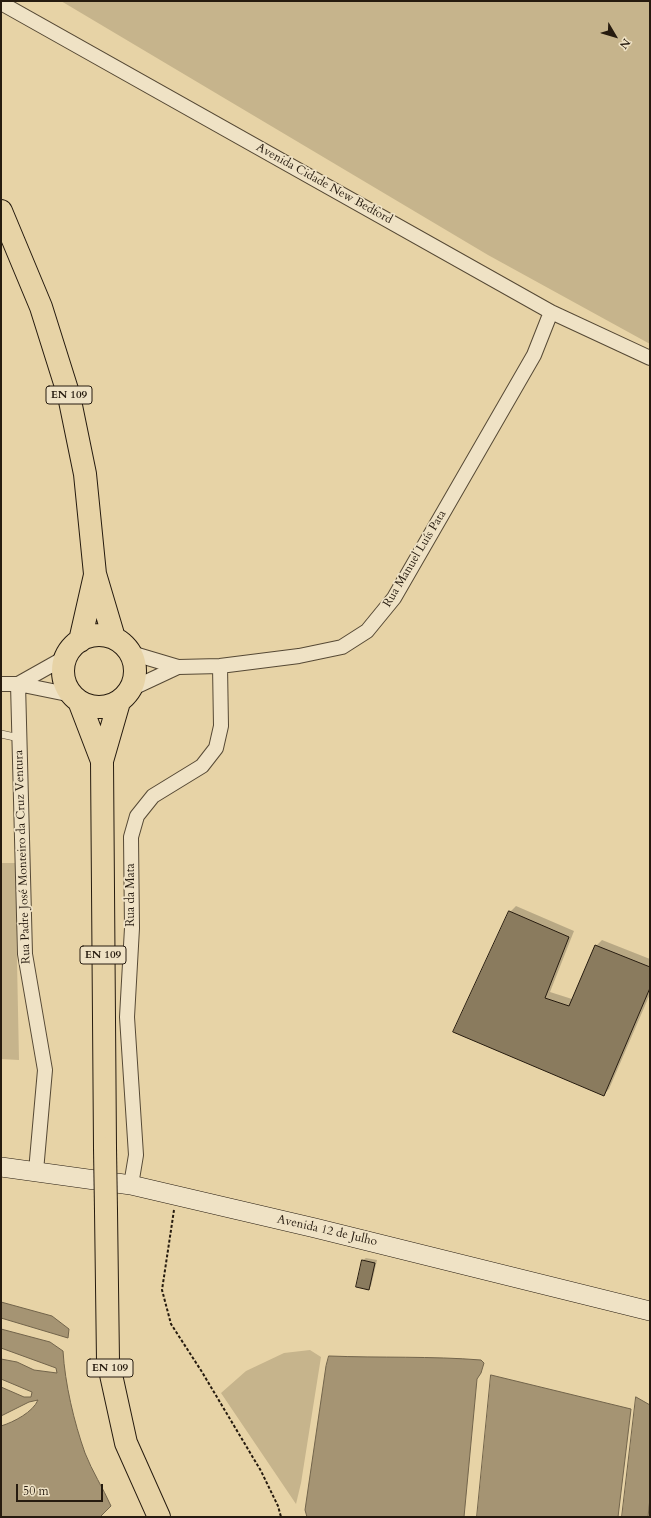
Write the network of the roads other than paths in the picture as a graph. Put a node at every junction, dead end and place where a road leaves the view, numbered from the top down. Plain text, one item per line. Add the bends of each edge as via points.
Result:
1 (1, 3) edge
2 (3, 217) edge
3 (551, 312) junction
4 (650, 358) edge
5 (95, 574) junction
6 (114, 638) junction
7 (80, 641) junction
8 (131, 653) junction
9 (66, 657) junction
10 (220, 666) junction
11 (178, 668) junction
12 (1, 684) edge
13 (18, 684) junction
14 (125, 696) junction
15 (75, 698) junction
16 (1, 734) edge
17 (19, 738) junction
18 (102, 761) junction
19 (1, 1167) edge
20 (36, 1171) junction
21 (131, 1185) junction
22 (650, 1311) edge
23 (159, 1517) edge

1 - 3 street, Avenida Cidade New Bedford
2 - 5 main road, EN 109 via 41,308 69,396 85,474
3 - 4 street, Avenida Cidade New Bedford
3 - 10 street, Rua Manuel Luís Pata via 534,355 394,598 367,631 342,647 299,656
5 - 6 main road
5 - 7 main road
6 - 7 main road via 90,636
6 - 8 main road via 124,644
7 - 9 main road via 71,648
8 - 11 street
8 - 14 main road via 135,665 135,678
9 - 13 street
9 - 15 main road via 64,677 66,686
10 - 11 street, Rua Manuel Luís Pata
10 - 21 street, Rua da Mata via 220,726 216,748 202,766 153,796 137,816 131,837 132,928 127,1017 136,1155
11 - 14 street
12 - 13 street
13 - 15 street
13 - 17 street, Rua Padre José Monteiro da Cruz Ventura
14 - 15 main road via 109,706 99,708 88,706
14 - 18 main road
15 - 18 main road
16 - 17 lane
17 - 20 street, Rua Padre José Monteiro da Cruz Ventura via 25,954 45,1070
18 - 23 main road, EN 109, bridge via 108,1361 126,1443
19 - 20 main road, Avenida 12 de Julho
20 - 21 main road, Avenida 12 de Julho
21 - 22 main road, Avenida 12 de Julho

